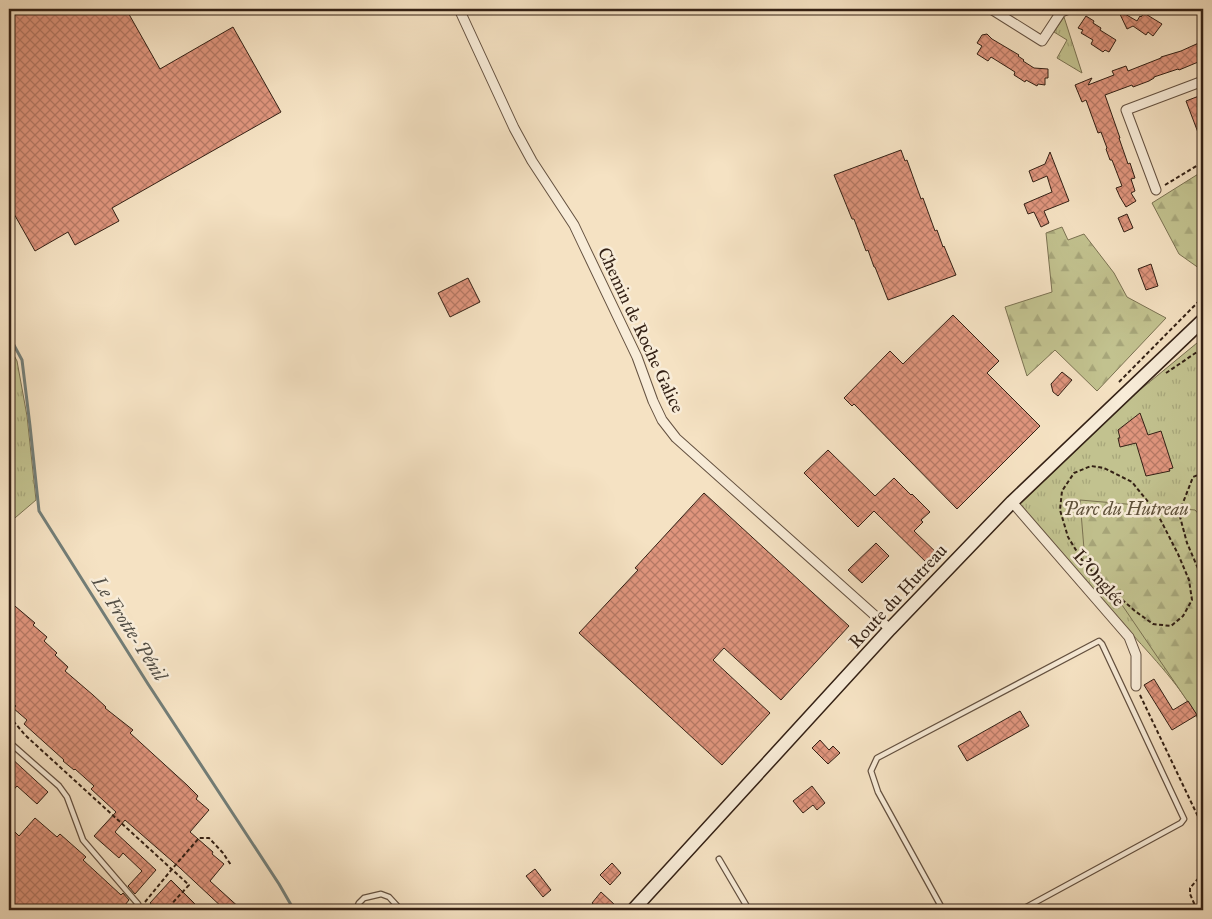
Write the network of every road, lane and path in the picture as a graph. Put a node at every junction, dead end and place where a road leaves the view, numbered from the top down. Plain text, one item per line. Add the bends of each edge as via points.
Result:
1 (459, 9) edge
2 (991, 9) edge
3 (1069, 9) edge
4 (1203, 81) edge
5 (1203, 162) edge
6 (1156, 190) joint
7 (1203, 320) edge
8 (1203, 346) edge
9 (1162, 375) dead end
10 (1203, 474) edge
11 (1012, 502) junction
12 (1158, 513) junction
13 (1179, 513) junction
14 (1203, 580) edge
15 (890, 629) junction
16 (1136, 686) joint
17 (9, 716) edge
18 (9, 742) edge
19 (1203, 827) edge
20 (719, 859) dead end
21 (231, 865) dead end
22 (172, 869) junction
23 (1203, 873) edge
24 (138, 904) junction
25 (131, 910) edge
26 (166, 910) edge
27 (356, 910) edge
28 (401, 910) edge
29 (633, 910) edge
30 (749, 910) edge
31 (943, 910) edge
32 (1022, 910) edge
33 (1197, 910) edge

1 - 15 street, Chemin de Roche Galice via 514,128 583,244 637,357 662,420 683,445
2 - 3 street via 1042,41 1061,12
4 - 6 street via 1126,110
5 - 6 path
7 - 11 street, Route du Hutreau
8 - 9 path
10 - 13 path via 1193,477
11 - 15 street, Route du Hutreau
11 - 16 street, L'Onglée via 1129,637 1136,656
12 - 12 path via 1132,482 1104,468 1091,466 1074,474 1062,491 1060,510 1068,537 1082,560 1135,611 1154,624 1171,626 1183,616 1192,600 1182,562
12 - 13 path
13 - 14 path via 1187,543
15 - 29 street, Route du Hutreau
16 - 19 path
17 - 22 path via 25,735
18 - 24 lane via 59,786 67,797 83,840
20 - 30 lane
21 - 22 path via 208,838 199,838
22 - 24 path via 145,902
22 - 26 path via 189,885
23 - 33 path via 1190,888
24 - 25 lane
27 - 28 lane via 364,898 381,894 389,897
31 - 32 lane via 878,792 871,771 878,758 1099,641 1184,819

